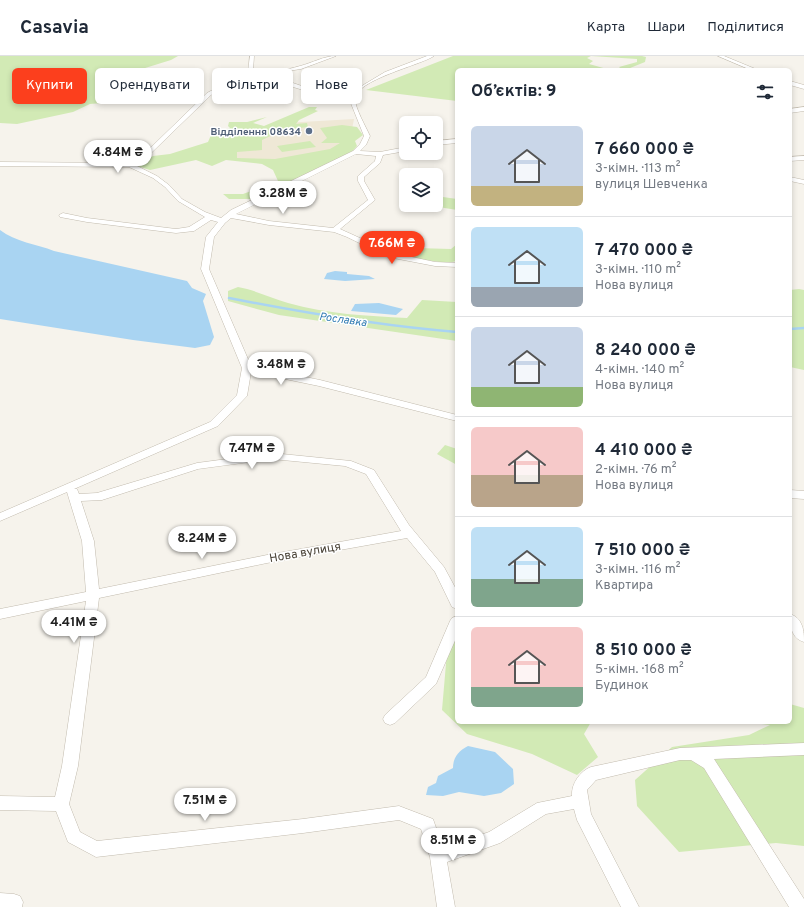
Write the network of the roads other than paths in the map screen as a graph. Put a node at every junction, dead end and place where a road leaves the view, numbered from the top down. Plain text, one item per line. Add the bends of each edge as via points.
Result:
1 (252, 56) edge
2 (334, 56) edge
3 (432, 56) edge
4 (720, 56) edge
5 (250, 68) edge
6 (750, 68) edge
7 (293, 69) edge
8 (792, 83) edge
9 (362, 86) edge
10 (804, 87) edge
11 (212, 92) edge
12 (354, 104) edge
13 (804, 109) edge
14 (792, 111) edge
15 (455, 141) edge
16 (443, 142) edge
17 (399, 150) edge
18 (354, 152) junction
19 (380, 154) junction
20 (804, 158) edge
21 (792, 159) edge
22 (0, 164) edge
23 (130, 165) junction
24 (792, 178) edge
25 (804, 178) edge
26 (792, 179) edge
27 (804, 182) edge
28 (63, 215) dead end
29 (210, 217) junction
30 (226, 218) junction
31 (335, 230) junction
32 (455, 265) edge
33 (247, 368) junction
34 (455, 417) edge
35 (73, 492) junction
36 (792, 494) edge
37 (804, 495) edge
38 (0, 517) edge
39 (410, 534) junction
40 (93, 595) junction
41 (455, 600) edge
42 (0, 614) edge
43 (792, 622) edge
44 (455, 626) edge
45 (804, 637) edge
46 (390, 719) dead end
47 (804, 749) edge
48 (693, 753) junction
49 (581, 801) junction
50 (0, 803) edge
51 (61, 804) junction
52 (438, 857) junction
53 (0, 902) edge
54 (13, 907) edge
55 (446, 907) edge
56 (630, 907) edge
57 (799, 907) edge

1 - 5 street
2 - 7 street
3 - 9 street
4 - 6 street
8 - 10 street
11 - 23 street via 143,158
12 - 18 street via 367,136
13 - 14 street
15 - 16 street
17 - 19 street
18 - 19 street
18 - 30 street
19 - 31 street via 378,162 361,176 361,182 372,200
20 - 21 street
22 - 23 street
23 - 29 street via 155,177 180,200
24 - 25 street
26 - 27 street
28 - 29 street via 176,232 191,229
29 - 30 street
30 - 31 street
30 - 33 street via 210,236 205,269
31 - 32 street via 391,255 435,264
33 - 34 street via 320,383
33 - 35 street via 242,396 214,424
35 - 38 street
35 - 39 street via 98,497 197,466 272,456 347,463 370,472
35 - 40 street via 88,541
36 - 37 street
39 - 40 street, Нова вулиця via 267,559
39 - 41 street via 440,570
40 - 42 street, Нова вулиця
40 - 51 street via 70,766
43 - 45 street
44 - 46 street via 431,680
47 - 48 street
48 - 49 street via 591,774 579,788
48 - 57 street via 709,763
49 - 52 street via 543,808 494,838
49 - 56 street via 583,815
50 - 51 street
51 - 52 street via 74,836 96,849 399,813 427,824
52 - 55 street
53 - 54 street via 14,902

